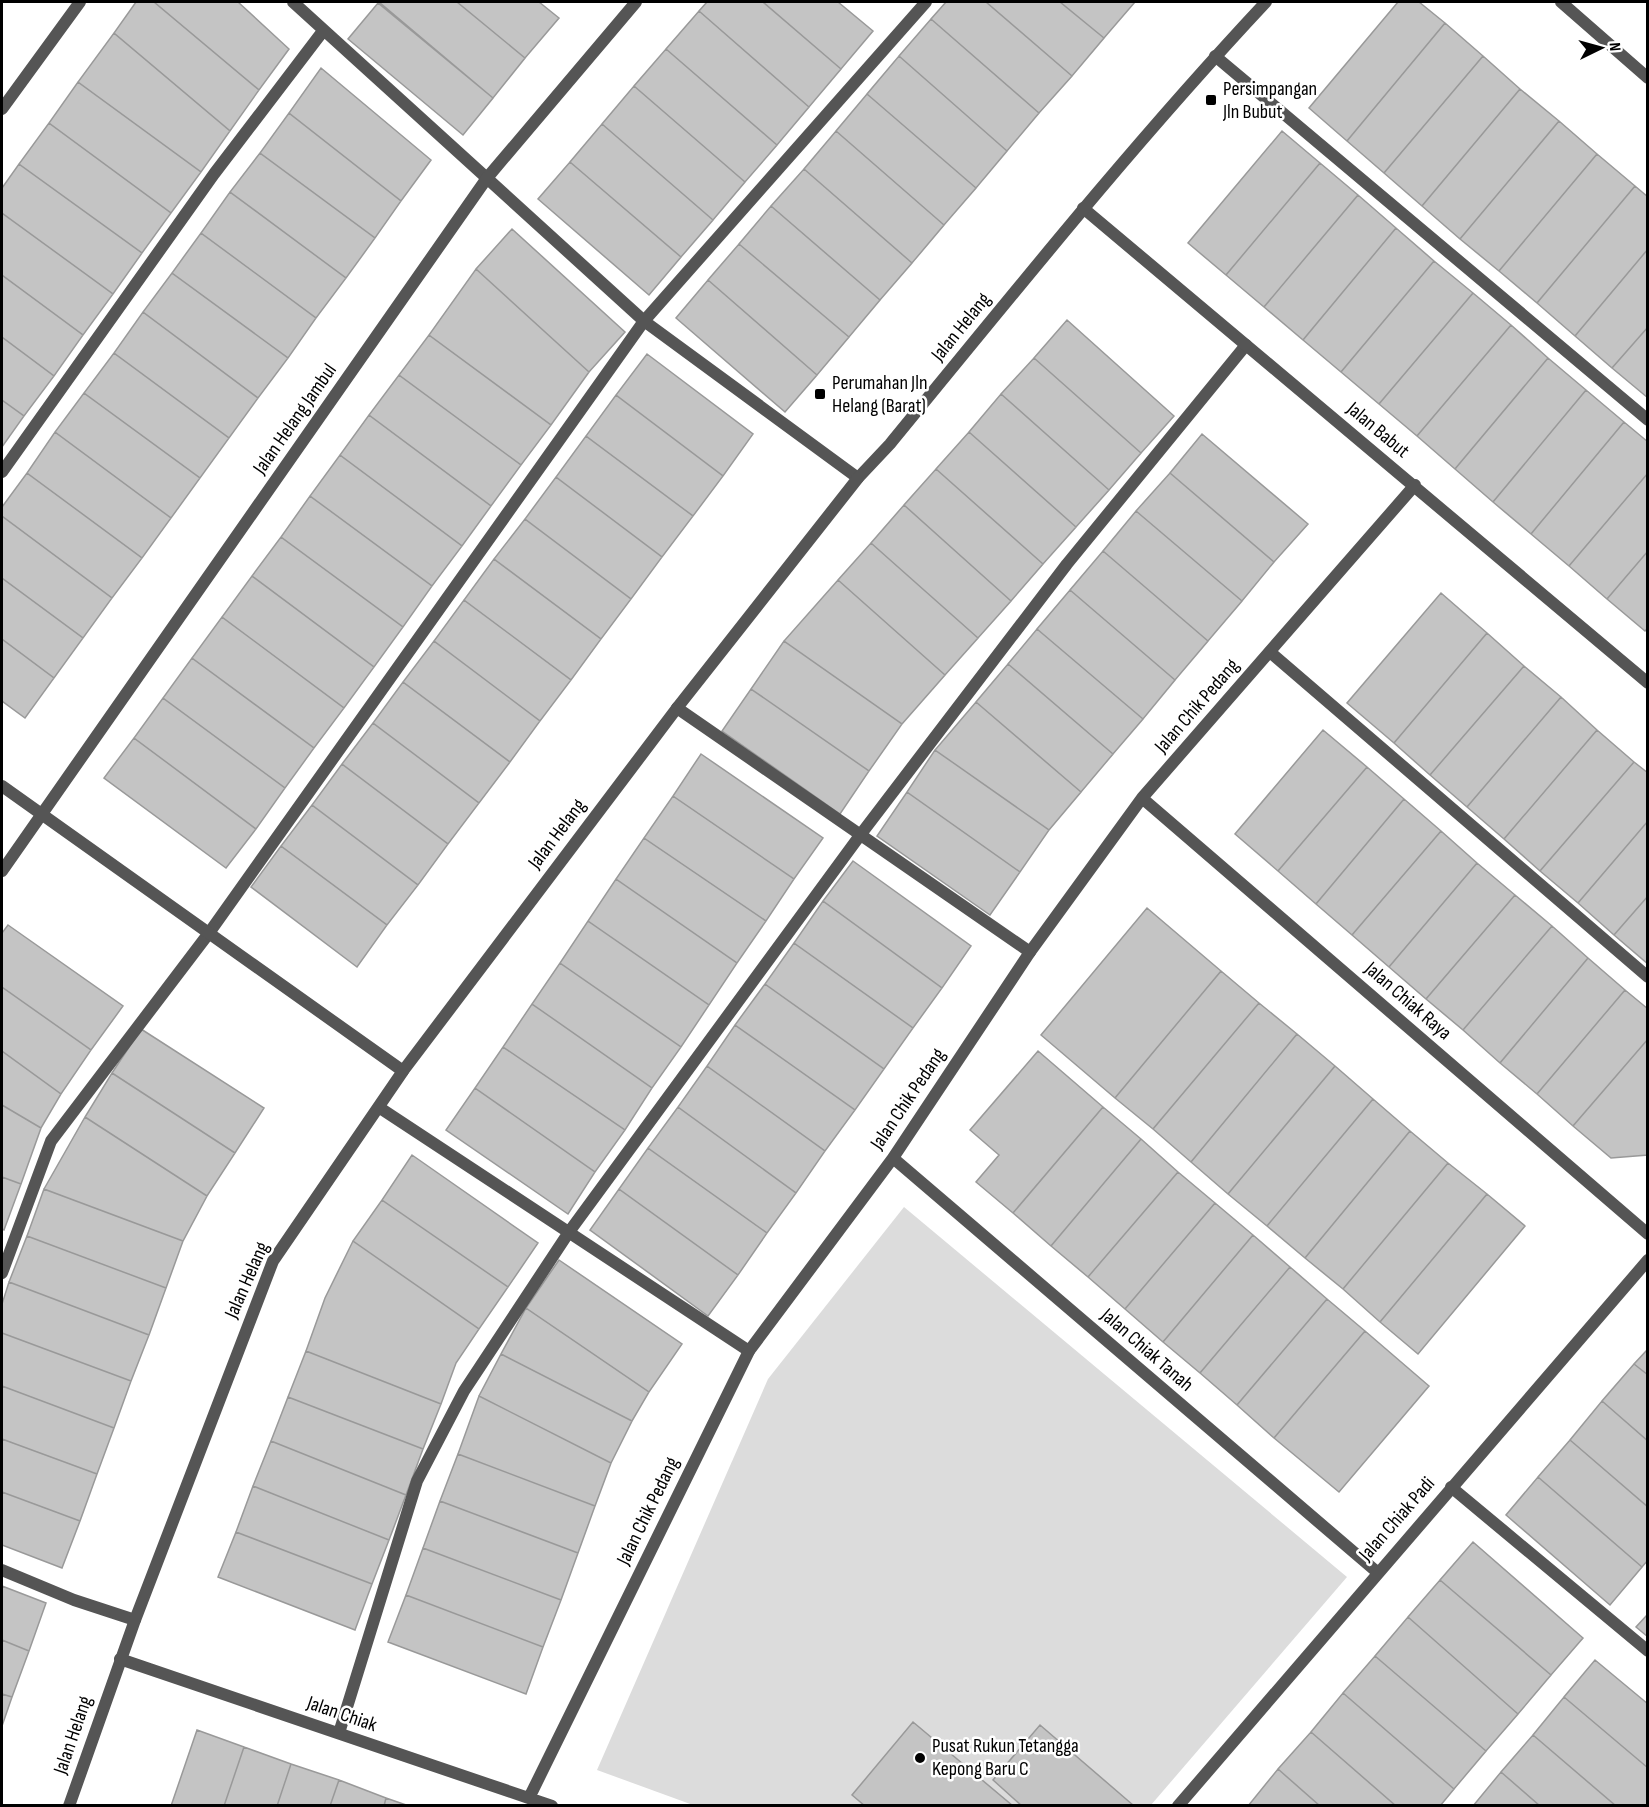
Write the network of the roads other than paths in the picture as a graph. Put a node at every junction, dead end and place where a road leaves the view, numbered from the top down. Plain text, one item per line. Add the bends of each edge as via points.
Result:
1 (80, 2) edge
2 (293, 2) edge
3 (636, 2) edge
4 (926, 2) edge
5 (1266, 2) edge
6 (1561, 2) edge
7 (323, 31) junction
8 (1215, 56) junction
9 (1647, 78) edge
10 (2, 109) edge
11 (487, 178) junction
12 (1083, 208) junction
13 (644, 321) junction
14 (1246, 345) junction
15 (1647, 420) edge
16 (2, 472) edge
17 (858, 478) junction
18 (1415, 485) junction
19 (1270, 652) junction
20 (1647, 683) edge
21 (677, 708) junction
22 (2, 786) edge
23 (1142, 798) junction
24 (42, 814) junction
25 (861, 834) junction
26 (2, 871) edge
27 (209, 933) junction
28 (1030, 952) junction
29 (1647, 977) edge
30 (404, 1071) junction
31 (380, 1108) junction
32 (892, 1158) junction
33 (569, 1233) junction
34 (1647, 1234) edge
35 (1647, 1260) edge
36 (2, 1273) edge
37 (749, 1351) junction
38 (1450, 1487) junction
39 (2, 1570) edge
40 (1377, 1572) junction
41 (135, 1620) junction
42 (1647, 1651) edge
43 (120, 1659) junction
44 (339, 1733) junction
45 (529, 1798) junction
46 (69, 1806) edge
47 (552, 1806) edge
48 (1178, 1806) edge

1 - 10 street
2 - 7 street
3 - 11 street, Jalan Helang Jambul
4 - 13 street
5 - 8 street, Jalan Helang
6 - 9 street
7 - 11 street
7 - 16 street via 214,174
8 - 12 street, Jalan Helang
8 - 15 street
11 - 13 street
11 - 24 street, Jalan Helang Jambul
12 - 14 street, Jalan Babut
12 - 17 street, Jalan Helang
13 - 17 street
13 - 27 street
14 - 18 street, Jalan Babut
14 - 25 street via 1066,564
17 - 21 street, Jalan Helang
18 - 19 street, Jalan Chik Pedang
18 - 20 street, Jalan Babut
19 - 23 street, Jalan Chik Pedang
19 - 29 street
21 - 25 street
21 - 30 street, Jalan Helang
22 - 24 street
23 - 28 street, Jalan Chik Pedang
23 - 34 street, Jalan Chiak Raya
24 - 26 street, Jalan Helang Jambul
24 - 27 street
25 - 28 street
25 - 33 street
27 - 30 street
27 - 36 street via 51,1142
28 - 32 street, Jalan Chik Pedang
30 - 31 street, Jalan Helang
31 - 33 street
31 - 41 street, Jalan Helang via 273,1261
32 - 37 street, Jalan Chik Pedang
32 - 40 street, Jalan Chiak Tanah
33 - 37 street
33 - 44 street via 464,1391 417,1481
35 - 38 street, Jalan Chiak Padi
37 - 45 street, Jalan Chik Pedang
38 - 40 street, Jalan Chiak Padi
38 - 42 street
39 - 41 street
40 - 48 street, Jalan Chiak Padi
41 - 43 street, Jalan Helang
43 - 44 street, Jalan Chiak
43 - 46 street, Jalan Helang
44 - 45 street, Jalan Chiak
45 - 47 street, Jalan Chiak

